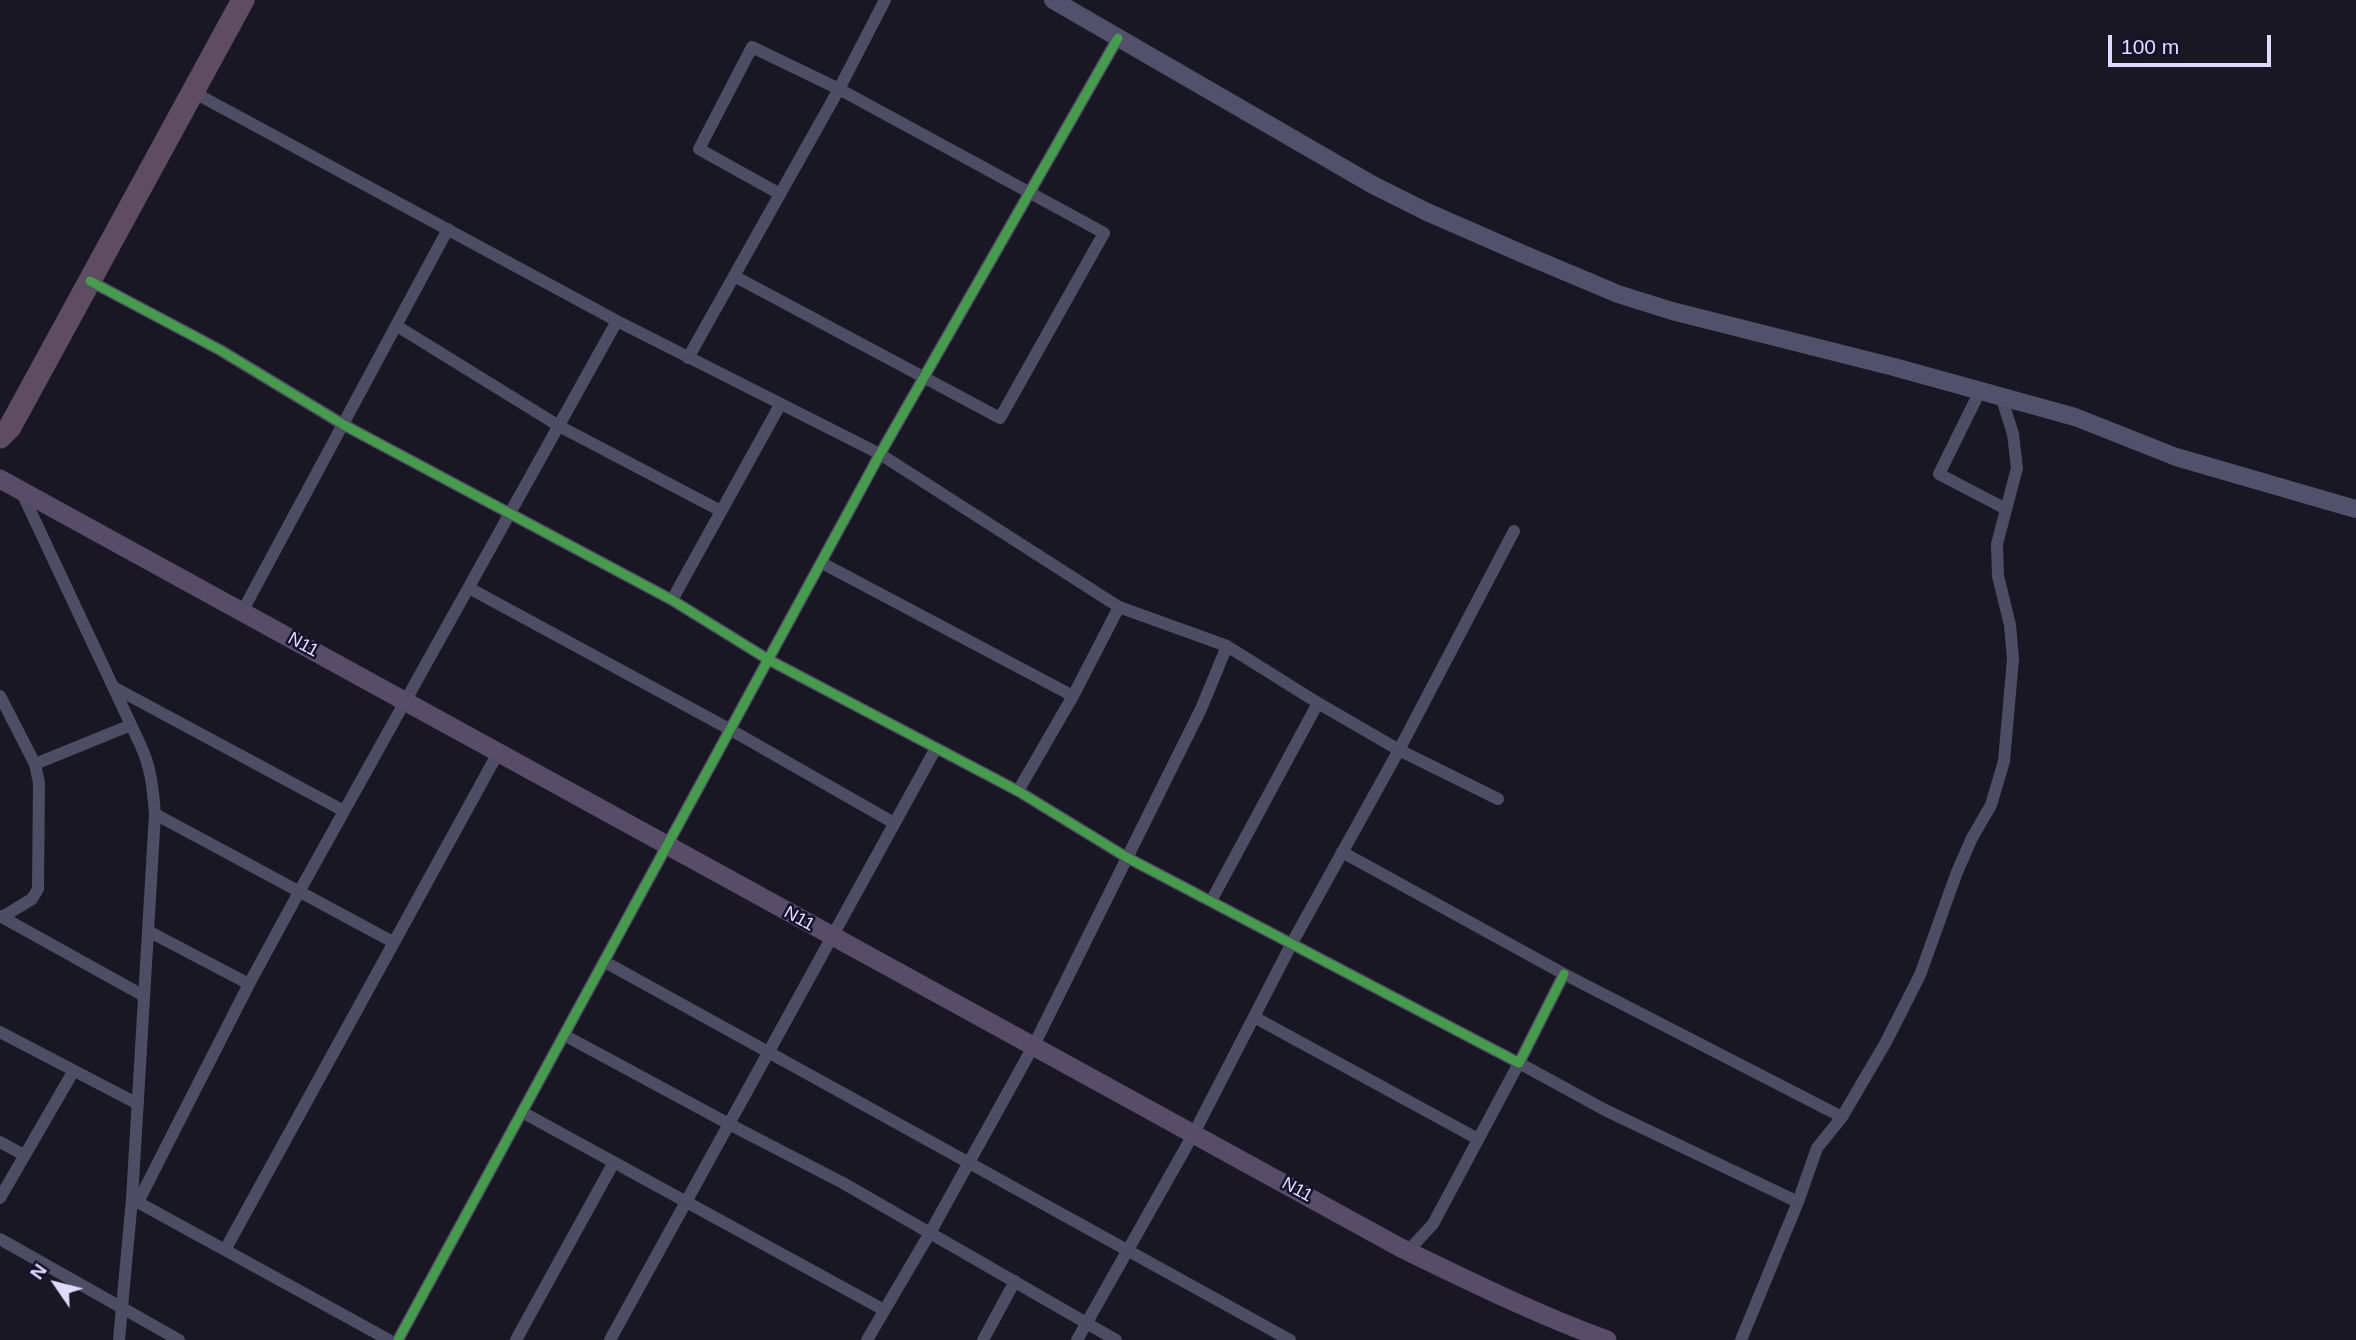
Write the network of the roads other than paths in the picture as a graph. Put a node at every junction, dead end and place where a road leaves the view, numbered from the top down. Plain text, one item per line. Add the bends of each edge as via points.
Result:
1 (243, 0) edge
2 (885, 0) edge
3 (1053, 0) edge
4 (1118, 38) junction
5 (839, 89) junction
6 (193, 92) junction
7 (1030, 192) junction
8 (780, 194) junction
9 (449, 229) junction
10 (734, 276) junction
11 (90, 281) junction
12 (617, 321) junction
13 (397, 326) junction
14 (688, 358) junction
15 (923, 378) junction
16 (1980, 391) junction
17 (2001, 396) junction
18 (780, 405) junction
19 (344, 425) junction
20 (559, 426) junction
21 (0, 437) edge
22 (880, 454) junction
23 (0, 479) edge
24 (21, 491) junction
25 (2006, 509) junction
26 (2356, 509) edge
27 (721, 511) junction
28 (510, 514) junction
29 (1514, 531) dead end
30 (822, 563) junction
31 (469, 588) junction
32 (672, 600) junction
33 (1119, 607) junction
34 (242, 612) junction
35 (1227, 646) junction
36 (769, 660) junction
37 (115, 688) junction
38 (0, 696) edge
39 (1073, 696) junction
40 (405, 703) junction
41 (1318, 703) junction
42 (131, 725) junction
43 (731, 730) junction
44 (936, 748) junction
45 (1399, 750) junction
46 (498, 753) junction
47 (34, 764) junction
48 (1018, 791) junction
49 (1498, 799) dead end
50 (344, 811) junction
51 (155, 814) junction
52 (894, 823) junction
53 (668, 847) junction
54 (1342, 852) junction
55 (1126, 857) junction
56 (299, 892) junction
57 (1211, 901) junction
58 (1, 917) edge
59 (148, 930) junction
60 (831, 936) junction
61 (393, 942) junction
62 (1292, 943) junction
63 (605, 962) junction
64 (1564, 974) junction
65 (249, 984) junction
66 (144, 996) junction
67 (1254, 1017) junction
68 (0, 1032) edge
69 (564, 1035) junction
70 (1034, 1045) junction
71 (768, 1053) junction
72 (1519, 1063) junction
73 (73, 1072) junction
74 (138, 1104) junction
75 (522, 1112) junction
76 (1842, 1116) junction
77 (729, 1124) junction
78 (1194, 1133) junction
79 (1478, 1139) junction
80 (0, 1142) edge
81 (24, 1155) junction
82 (614, 1162) junction
83 (967, 1162) junction
84 (0, 1198) edge
85 (135, 1200) junction
86 (686, 1202) junction
87 (1798, 1202) junction
88 (931, 1231) junction
89 (0, 1239) edge
90 (225, 1250) junction
91 (1129, 1251) junction
92 (1408, 1251) junction
93 (1015, 1281) junction
94 (121, 1307) junction
95 (884, 1310) junction
96 (1089, 1330) edge
97 (118, 1340) edge
98 (179, 1340) edge
99 (389, 1340) edge
100 (398, 1340) edge
101 (516, 1340) edge
102 (610, 1340) edge
103 (867, 1340) edge
104 (983, 1340) edge
105 (1077, 1340) edge
106 (1116, 1340) edge
107 (1290, 1340) edge
108 (1608, 1340) edge
109 (1741, 1340) edge

1 - 6 highway
2 - 5 street
3 - 4 street
4 - 7 street
4 - 16 street via 1373,185 1618,293 1672,312
5 - 7 street
5 - 8 street
5 - 8 street via 752,47 699,149
6 - 9 street
6 - 11 highway
7 - 15 street
7 - 15 street via 1104,233 1000,418
8 - 10 street
9 - 12 street
9 - 13 street
10 - 14 street
10 - 15 street
11 - 19 street via 220,350
11 - 21 highway via 10,427
12 - 14 street
12 - 20 street
13 - 19 street
13 - 20 street
14 - 18 street
15 - 22 street
16 - 17 street
16 - 25 street via 1939,474
17 - 25 street via 2017,468
17 - 26 street via 2075,417 2176,457
18 - 22 street
18 - 27 street
19 - 28 street
19 - 34 street
20 - 27 street
20 - 28 street
22 - 30 street
22 - 33 street
23 - 24 main road, N11
24 - 34 main road, N11
24 - 37 street
25 - 76 street via 1997,544 2013,659 2004,761 1991,805 1957,872 1920,975
27 - 32 street
28 - 31 street
28 - 32 street
29 - 45 street
30 - 36 street
30 - 39 street
31 - 40 street
31 - 43 street
32 - 36 street
33 - 35 street
33 - 39 street
34 - 40 main road, N11
35 - 41 street
35 - 55 street via 1201,709
36 - 43 street
36 - 44 street
37 - 42 street
37 - 50 street
38 - 47 street
39 - 48 street
40 - 46 main road, N11
40 - 50 street
41 - 45 street
41 - 57 street
42 - 47 street
42 - 51 street via 151,774
43 - 52 street
43 - 53 street
44 - 48 street
44 - 52 street
45 - 49 street
45 - 54 street
46 - 53 main road, N11
46 - 61 street
47 - 58 street via 41,795 40,884 32,899
48 - 55 street
50 - 56 street
51 - 56 street
51 - 59 street
52 - 60 street
53 - 60 main road, N11
53 - 63 street
54 - 62 street
54 - 64 street
55 - 57 street
55 - 70 street
56 - 61 street
56 - 65 street
57 - 62 street
58 - 66 street
59 - 65 street
59 - 66 street
60 - 70 main road, N11
60 - 71 street
61 - 90 street
62 - 67 street
62 - 72 street
63 - 69 street
63 - 71 street
64 - 72 street
64 - 76 street
65 - 85 street
66 - 74 street
67 - 78 street
67 - 79 street
68 - 73 street
69 - 75 street
69 - 77 street
70 - 78 main road, N11
70 - 83 street
71 - 77 street
71 - 83 street
72 - 79 street
72 - 87 street via 1605,1110
73 - 74 street
73 - 81 street
74 - 85 street
75 - 82 street
75 - 100 street
76 - 87 street via 1817,1147
77 - 86 street
77 - 88 street
78 - 91 street
78 - 92 main road, N11
79 - 92 street via 1433,1224
80 - 81 street
81 - 84 street
82 - 86 street
82 - 101 street
83 - 88 street
83 - 91 street
85 - 90 street
85 - 94 street
86 - 95 street
86 - 102 street
87 - 109 street
88 - 93 street
88 - 95 street
89 - 94 street
90 - 99 street
91 - 96 street
91 - 107 street
92 - 108 main road, N11 via 1555,1321
93 - 96 street
93 - 104 street
94 - 97 street
94 - 98 street
95 - 103 street
96 - 105 street
96 - 106 street

